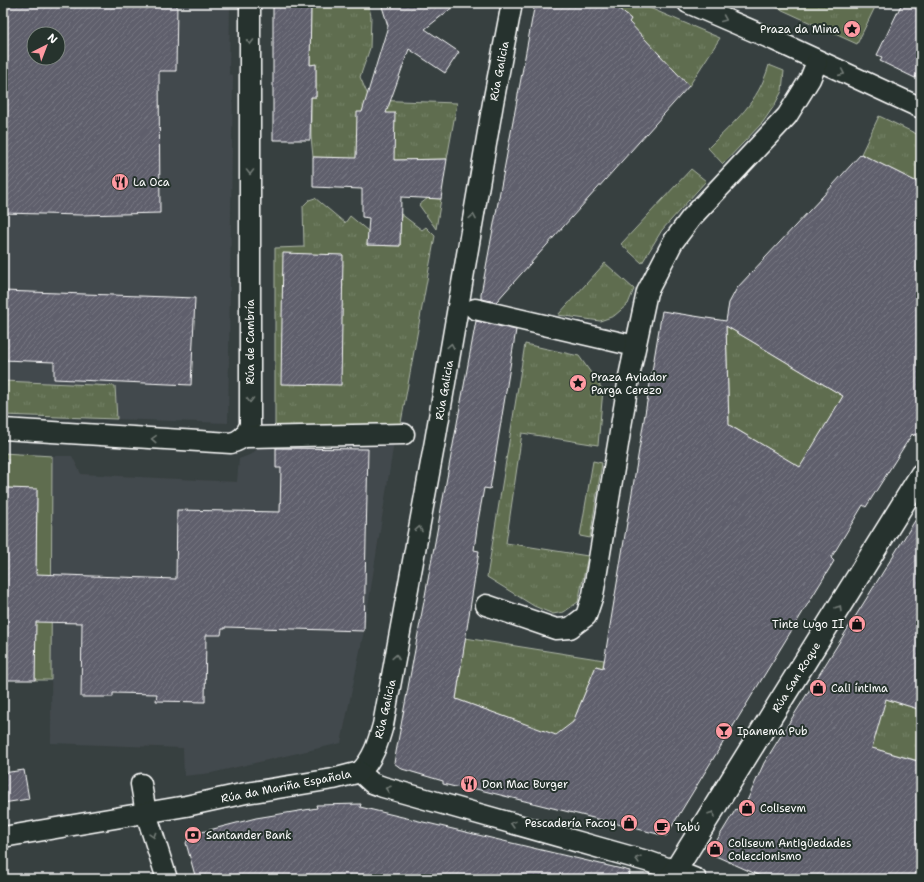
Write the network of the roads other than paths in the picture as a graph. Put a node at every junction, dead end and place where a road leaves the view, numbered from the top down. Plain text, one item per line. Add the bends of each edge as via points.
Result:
1 (250, 3) edge
2 (512, 3) edge
3 (699, 5) edge
4 (818, 62) junction
5 (921, 108) edge
6 (475, 309) dead end
7 (635, 346) junction
8 (3, 430) edge
9 (404, 434) dead end
10 (244, 437) junction
11 (921, 475) edge
12 (486, 605) dead end
13 (360, 772) junction
14 (141, 784) dead end
15 (146, 813) junction
16 (3, 837) edge
17 (673, 875) edge
18 (168, 879) edge
19 (696, 879) edge

1 -> 10 street, Rúa de Cambría via 250,425
13 -> 2 street, Rúa Galicia via 374,753 383,725
3 -> 4 street
4 -> 5 street
4 - 7 street via 810,80 787,116 691,218 673,242 647,292
6 - 7 street
7 - 12 street via 593,595 586,616 570,628 556,629
10 -> 8 street via 231,443
9 - 10 street
17 -> 11 street, Rúa San Roque
13 - 15 street, Rúa da Mariña Española
17 -> 13 street, Rúa da Mariña Española via 383,787 372,783
14 - 15 street
15 - 16 street, Rúa da Mariña Española
15 -> 18 street
17 - 19 street, Rúa da Mariña Española

